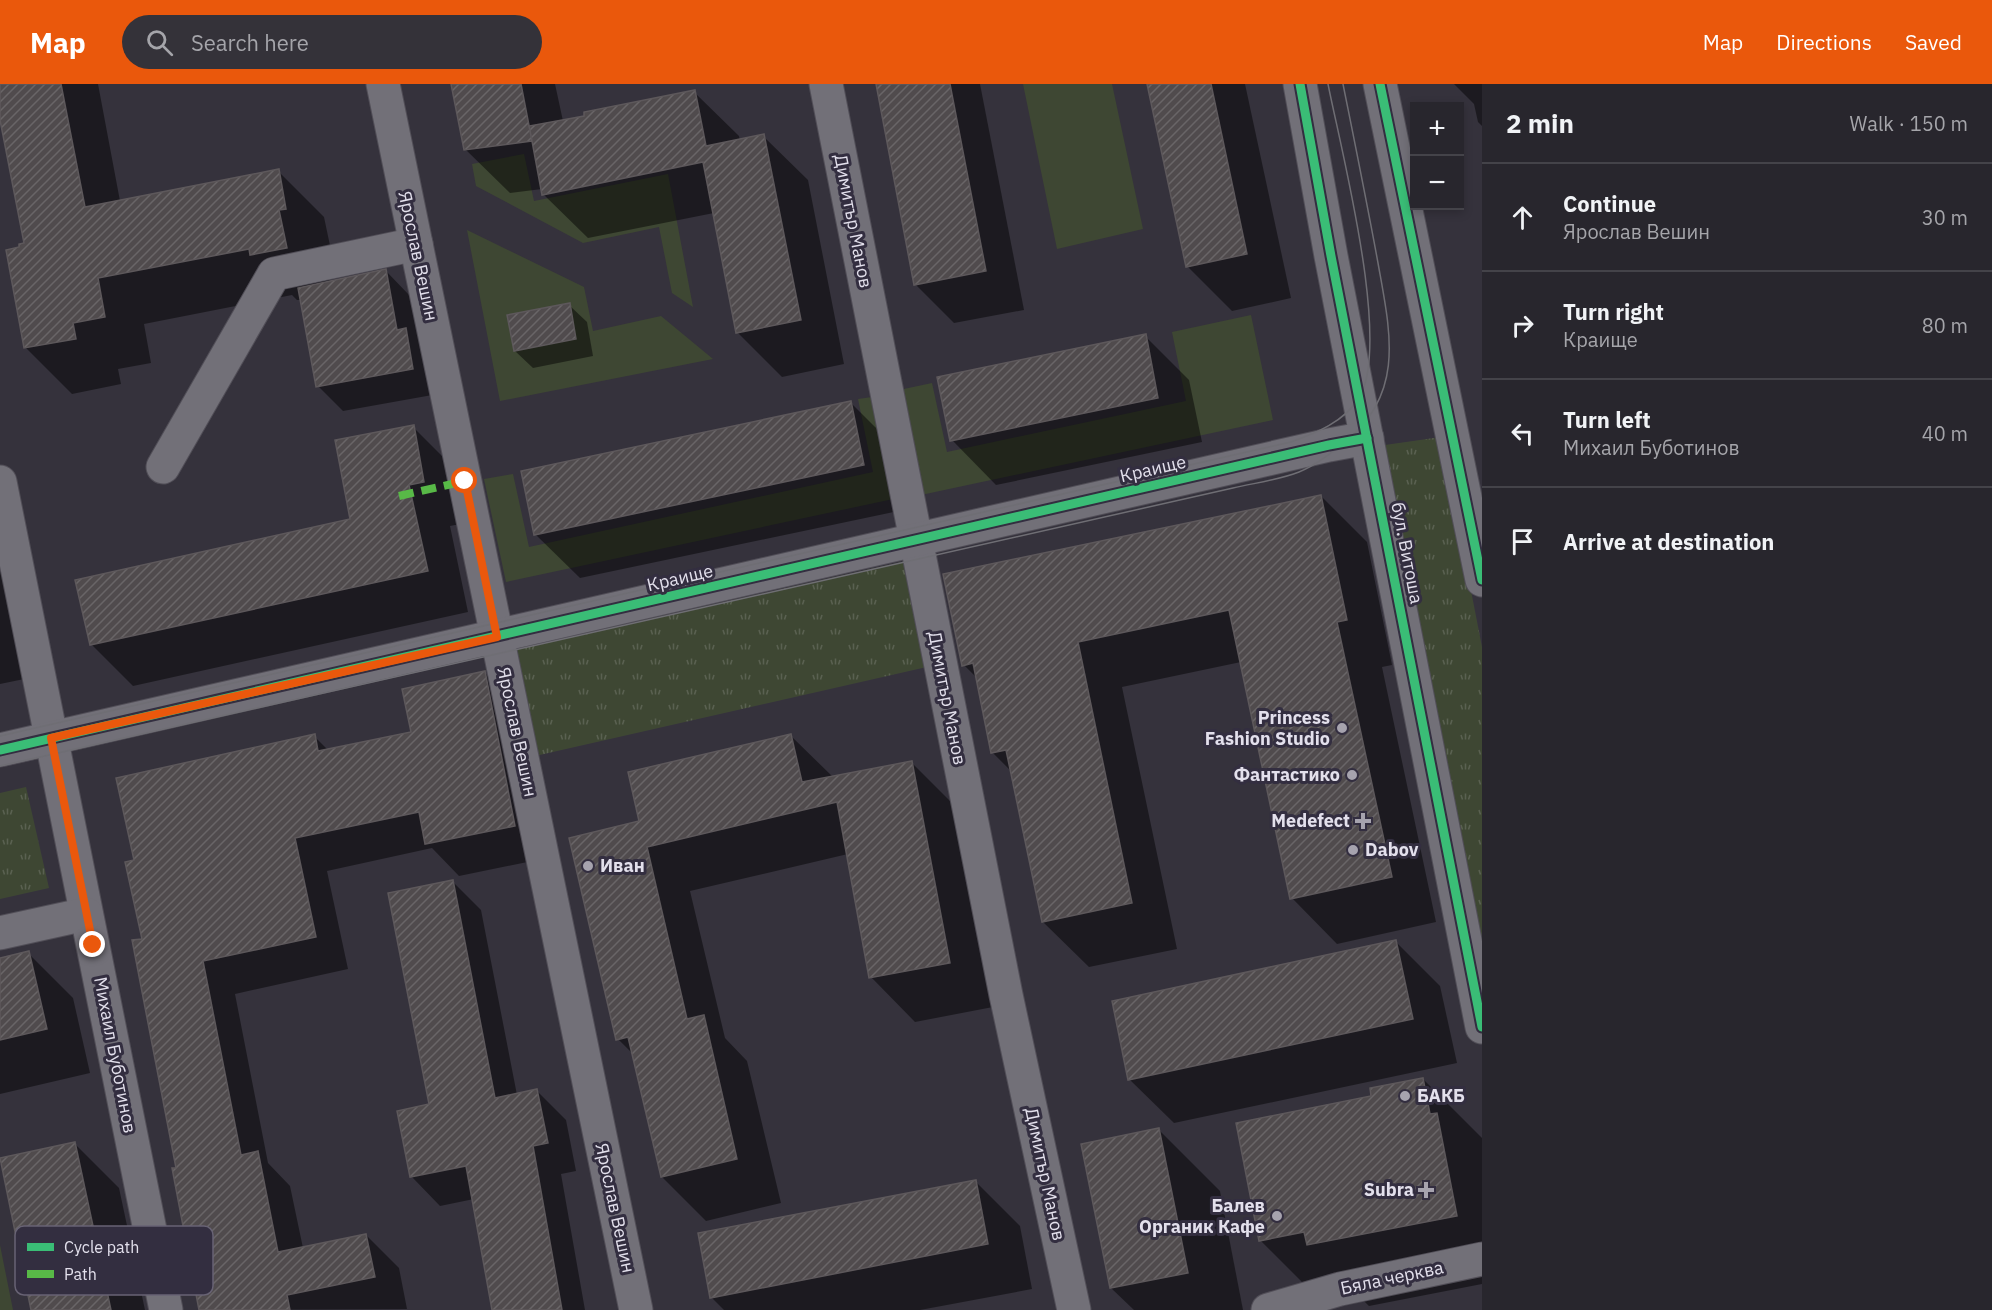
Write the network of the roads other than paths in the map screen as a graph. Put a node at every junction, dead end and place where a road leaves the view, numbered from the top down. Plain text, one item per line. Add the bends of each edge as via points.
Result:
1 (383, 84) edge
2 (826, 84) edge
3 (1300, 84) edge
4 (1380, 84) edge
5 (416, 244) junction
6 (1367, 438) junction
7 (163, 467) dead end
8 (0, 482) edge
9 (916, 542) junction
10 (1480, 559) edge
11 (497, 637) junction
12 (51, 738) junction
13 (0, 750) edge
14 (86, 914) junction
15 (0, 933) edge
16 (1482, 1028) edge
17 (149, 1226) edge
18 (1482, 1259) edge
19 (163, 1295) edge
20 (166, 1310) edge
21 (636, 1310) edge
22 (1074, 1310) edge
23 (1268, 1310) edge

1 - 5 street, Ярослав Вешин
2 - 9 street, Димитър Манов
3 - 6 street, бул. Витоша
4 - 10 street
5 - 7 street via 273,274
5 - 11 street, Ярослав Вешин
6 - 9 street, Краище
6 - 16 street, бул. Витоша
8 - 12 street, Михаил Буботинов
9 - 11 street, Краище
9 - 22 street, Димитър Манов via 1006,995
11 - 12 street, Краище
11 - 21 street, Ярослав Вешин
12 - 13 street, Краище
12 - 14 street, Михаил Буботинов
14 - 15 street
14 - 17 street, Михаил Буботинов
18 - 23 street, Бяла черква via 1340,1288
19 - 20 street, Михаил Буботинов

